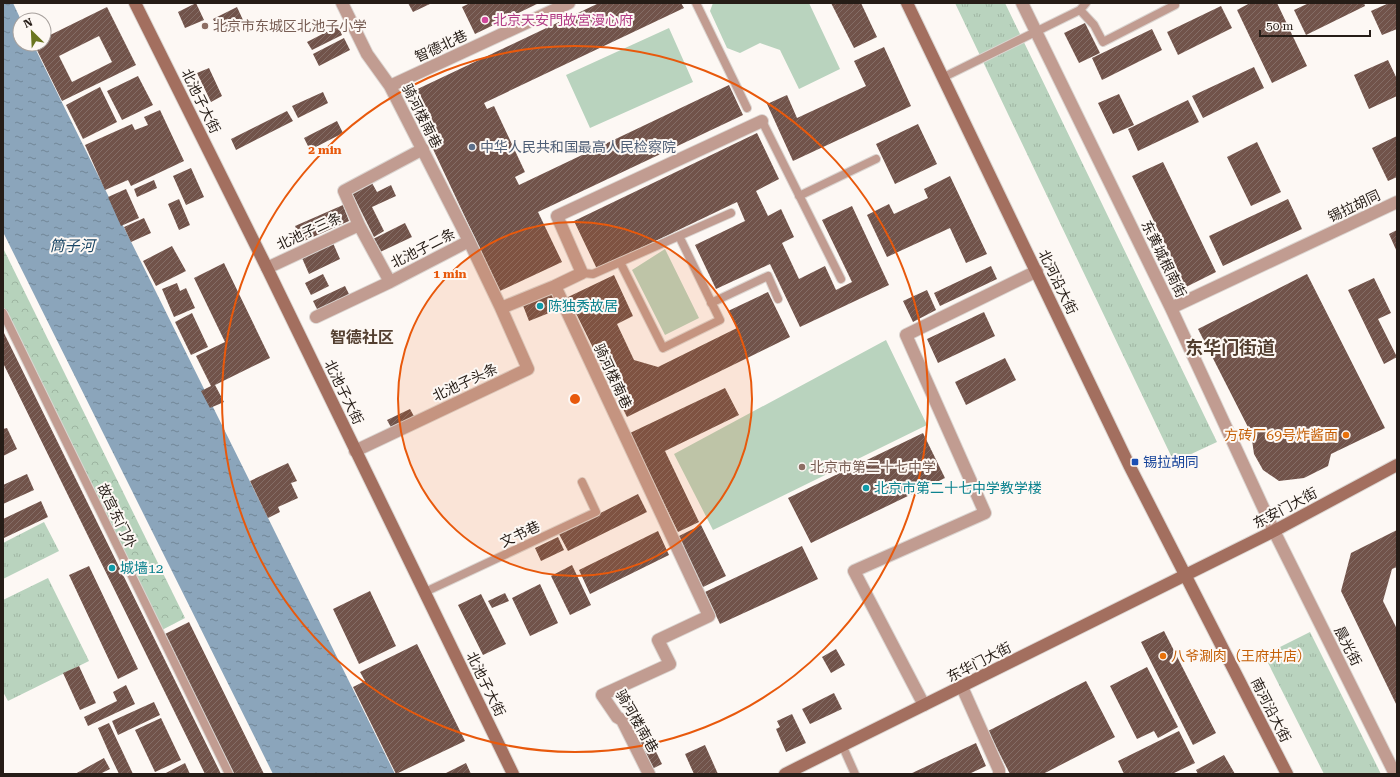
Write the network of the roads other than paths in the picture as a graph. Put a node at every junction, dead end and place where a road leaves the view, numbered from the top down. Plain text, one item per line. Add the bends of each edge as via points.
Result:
1 (135, 3) edge
2 (342, 3) edge
3 (569, 3) edge
4 (696, 3) edge
5 (907, 3) edge
6 (1022, 3) edge
7 (1086, 3) edge
8 (1174, 3) edge
9 (1080, 10) junction
10 (1036, 32) junction
11 (942, 78) junction
12 (390, 86) junction
13 (746, 108) dead end
14 (762, 121) joint
15 (423, 149) junction
16 (876, 159) dead end
17 (799, 196) junction
18 (1397, 202) edge
19 (731, 213) dead end
20 (359, 225) junction
21 (678, 236) junction
22 (469, 241) junction
23 (620, 262) junction
24 (267, 268) junction
25 (1037, 271) junction
26 (582, 273) junction
27 (841, 279) dead end
28 (390, 282) junction
29 (554, 286) junction
30 (778, 299) dead end
31 (711, 302) junction
32 (500, 308) junction
33 (1171, 308) junction
34 (3, 313) edge
35 (316, 317) dead end
36 (355, 451) junction
37 (1397, 465) edge
38 (582, 482) dead end
39 (1274, 531) junction
40 (1184, 574) junction
41 (424, 592) junction
42 (962, 687) junction
43 (924, 705) junction
44 (843, 747) junction
45 (229, 774) edge
46 (513, 774) edge
47 (649, 774) edge
48 (786, 774) edge
49 (856, 774) edge
50 (999, 774) edge
51 (1287, 774) edge
52 (1395, 774) edge

1 - 24 main road, 北池子大街
2 - 12 street, 骑河楼南巷 via 367,54
3 - 12 street, 智德北巷
4 - 13 lane
5 - 11 main road, 北河沿大街
6 - 10 street, 东黄城根南街
7 - 9 lane
8 - 9 lane via 1175,5 1103,42 1094,25
9 - 10 lane
10 - 11 lane
10 - 33 street, 东黄城根南街
11 - 25 main road, 北河沿大街
12 - 15 street, 骑河楼南巷
14 - 17 lane
14 - 26 street via 557,216
15 - 20 street, 北池子三条 via 344,191
15 - 22 street, 骑河楼南巷
16 - 17 lane
17 - 27 lane
18 - 33 street, 锡拉胡同
19 - 21 lane
20 - 24 street, 北池子三条
20 - 28 street, 北池子二条
21 - 23 lane
21 - 31 lane
22 - 28 street, 北池子二条
22 - 32 street, 骑河楼南巷
23 - 26 lane via 593,274
23 - 31 lane via 662,348 720,320
24 - 36 main road, 北池子大街
25 - 40 main road, 北河沿大街
25 - 43 street via 906,335 985,513 854,571
26 - 29 street
28 - 35 street, 北池子二条
29 - 32 street
29 - 47 street, 骑河楼南巷 via 709,616 658,640 670,664 602,695 617,717 622,720
30 - 31 lane via 768,276
32 - 36 street, 北池子头条 via 528,369
33 - 39 street, 东黄城根南街
34 - 45 lane, 故宫东门外
36 - 41 main road, 北池子大街
37 - 39 main road, 东安门大街
38 - 41 lane, 文书巷 via 596,512
39 - 40 main road, 东安门大街
39 - 52 street, 晨光街
40 - 42 main road, 东华门大街
40 - 51 main road, 南河沿大街
41 - 46 main road, 北池子大街
42 - 43 main road, 东华门大街
42 - 50 street
43 - 44 main road, 东华门大街
44 - 48 main road, 东华门大街
44 - 49 lane

